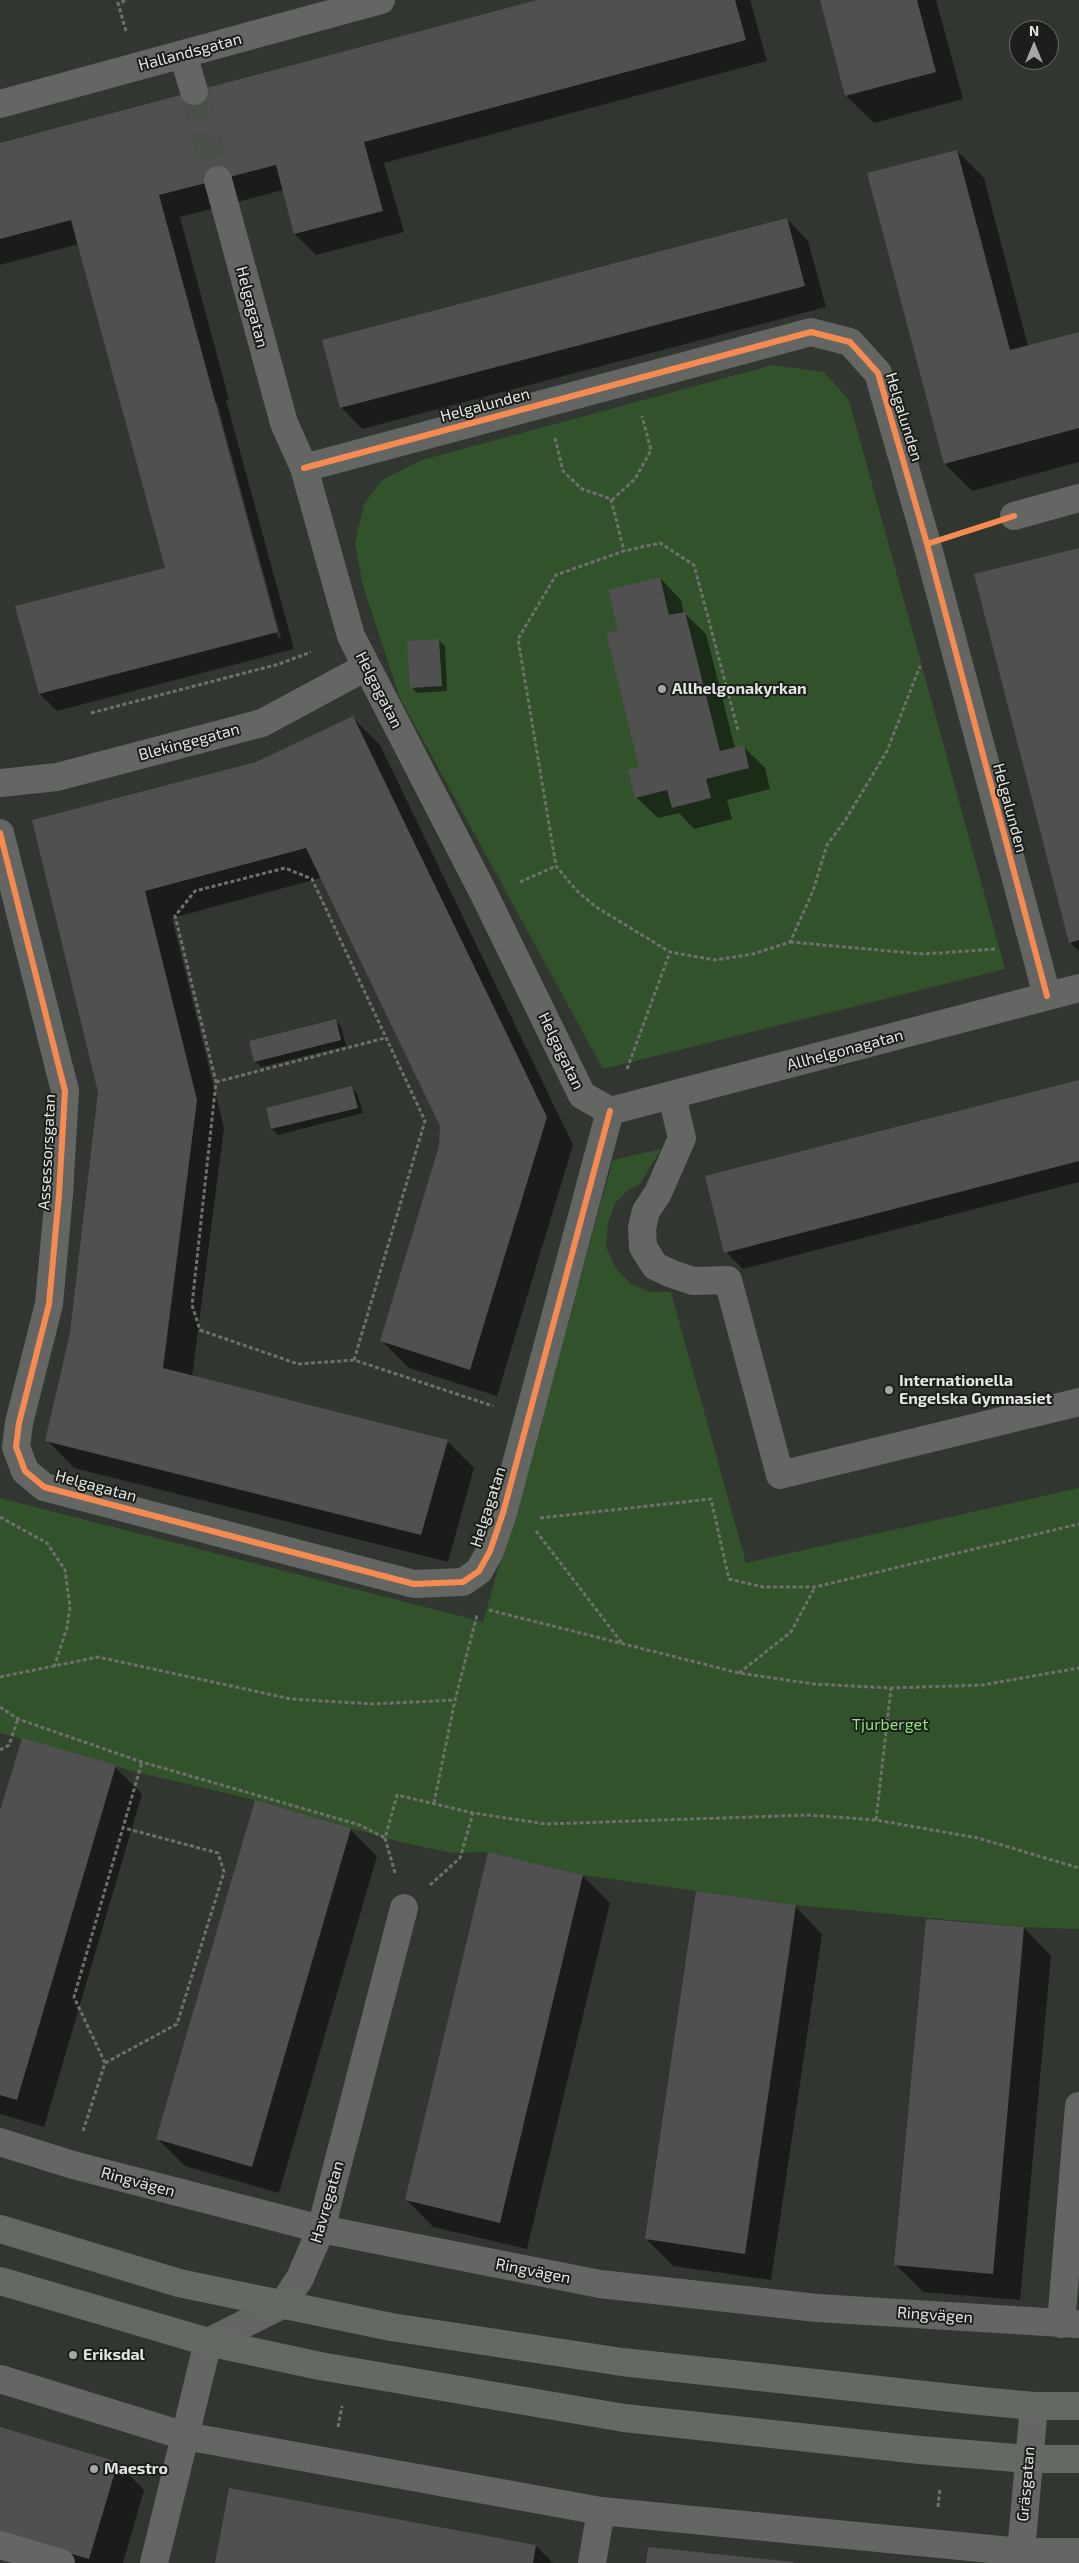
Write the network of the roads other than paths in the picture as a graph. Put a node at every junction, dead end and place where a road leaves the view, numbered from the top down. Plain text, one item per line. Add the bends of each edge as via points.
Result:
1 (381, 0) edge
2 (183, 54) junction
3 (194, 91) tunnel mouth
4 (0, 104) edge
5 (218, 180) tunnel mouth
6 (304, 468) junction
7 (1079, 498) edge
8 (1014, 516) dead end
9 (366, 667) junction
10 (0, 782) edge
11 (0, 833) edge
12 (1079, 988) edge
13 (1047, 996) junction
14 (672, 1096) junction
15 (610, 1111) junction
16 (1079, 1402) edge
17 (16, 1447) joint
18 (404, 1908) dead end
19 (1079, 2106) edge
20 (0, 2142) edge
21 (0, 2229) edge
22 (321, 2229) junction
23 (0, 2281) edge
24 (282, 2305) junction
25 (1070, 2324) edge
26 (208, 2342) junction
27 (0, 2379) edge
28 (1034, 2406) junction
29 (1079, 2406) edge
30 (185, 2436) junction
31 (1028, 2459) junction
32 (1079, 2459) edge
33 (601, 2511) junction
34 (0, 2545) edge
35 (1079, 2552) edge
36 (1020, 2558) edge
37 (61, 2563) edge
38 (154, 2563) edge
39 (592, 2563) edge

1 - 2 street, Hallandsgatan
2 - 3 street
2 - 4 street, Hallandsgatan
5 - 6 street, Helgagatan via 284,423
6 - 9 street, Helgagatan via 351,636
6 - 13 street, Helgalunden via 811,332 850,342 878,373 927,544
7 - 8 street
9 - 10 street, Blekingegatan via 262,723 57,777
9 - 15 street, Helgagatan via 485,896 582,1095
11 - 17 street, Assessorsgatan via 65,1091 60,1194 49,1304
12 - 13 street, Allhelgonagatan
13 - 14 street, Allhelgonagatan
14 - 15 street, Allhelgonagatan
14 - 16 street via 682,1138 658,1193 646,1211 642,1228 643,1247 655,1266 672,1274 693,1281 728,1280 780,1474
15 - 17 street, Helgagatan via 529,1417 515,1516 479,1570 463,1582 414,1584 44,1487 25,1471
18 - 22 street, Havregatan
19 - 25 street
20 - 22 street, Ringvägen via 73,2165
21 - 24 main road via 179,2283
22 - 24 street, Havregatan via 300,2278
22 - 25 street, Ringvägen via 600,2284 816,2308
23 - 26 main road
24 - 26 street, Havregatan
24 - 28 main road via 391,2327 622,2362
26 - 30 street
26 - 31 main road via 320,2366 624,2418
27 - 30 street
28 - 29 main road
28 - 31 street, Gräsgatan
30 - 33 street
30 - 38 street
31 - 32 main road
31 - 36 street, Gräsgatan
33 - 36 street
33 - 39 street
34 - 37 street
35 - 36 street

